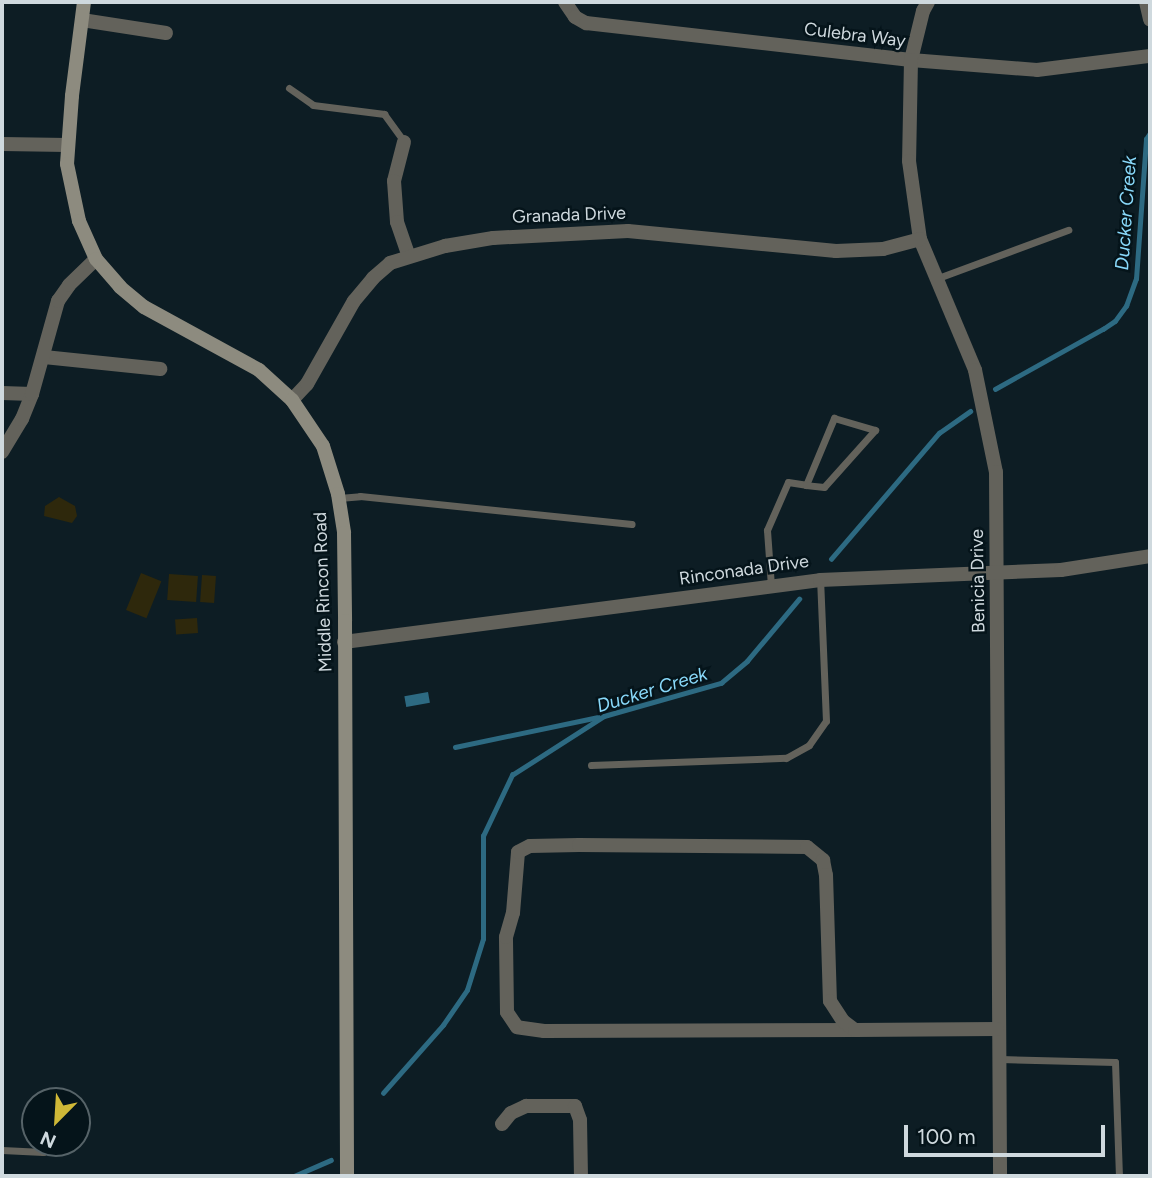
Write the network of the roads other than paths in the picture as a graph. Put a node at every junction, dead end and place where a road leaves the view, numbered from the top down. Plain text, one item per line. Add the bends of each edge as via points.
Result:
1 (84, 2) edge
2 (565, 2) edge
3 (928, 2) edge
4 (1146, 2) edge
5 (82, 20) junction
6 (1150, 20) edge
7 (166, 33) dead end
8 (1150, 56) edge
9 (911, 60) junction
10 (289, 88) dead end
11 (404, 142) joint
12 (2, 144) edge
13 (67, 145) junction
14 (1068, 230) dead end
15 (920, 239) junction
16 (409, 256) junction
17 (96, 259) junction
18 (938, 278) junction
19 (44, 357) junction
20 (160, 369) dead end
21 (2, 393) edge
22 (32, 394) junction
23 (292, 400) junction
24 (2, 452) edge
25 (806, 485) junction
26 (339, 498) junction
27 (632, 524) dead end
28 (1150, 556) edge
29 (998, 574) junction
30 (820, 580) junction
31 (771, 586) junction
32 (344, 642) junction
33 (591, 765) dead end
34 (997, 1029) junction
35 (855, 1030) junction
36 (999, 1059) junction
37 (502, 1124) dead end
38 (2, 1150) edge
39 (21, 1151) edge
40 (347, 1176) edge
41 (581, 1176) edge
42 (1000, 1176) edge
43 (1119, 1176) edge

1 - 5 street, Middle Rincon Road
2 - 9 street, Culebra Way via 575,17 586,23
3 - 9 street, Benicia Drive
4 - 6 street
5 - 7 street
5 - 13 street, Middle Rincon Road
8 - 9 street, Culebra Way via 1037,70
9 - 15 street, Benicia Drive via 909,161
10 - 11 lane via 313,105 384,114
11 - 16 street via 394,181 397,222
12 - 13 street
13 - 17 street, Middle Rincon Road via 70,191
14 - 18 lane
15 - 16 street, Granada Drive via 883,249 836,251 628,231 493,238
15 - 18 street, Benicia Drive
16 - 23 street, Granada Drive via 390,263 354,301 307,384
17 - 19 street via 58,301
17 - 23 street, Middle Rincon Road via 144,307 259,370
18 - 29 street, Benicia Drive via 975,370 987,418 996,472
19 - 20 street
19 - 22 street
21 - 22 street
22 - 24 street
23 - 26 street, Middle Rincon Road via 323,446
25 - 25 lane via 834,418 875,430 824,486
25 - 31 lane via 788,482 767,530
26 - 27 lane via 360,496
26 - 32 street, Middle Rincon Road via 344,533
28 - 29 street, Rinconada Drive
29 - 30 street, Rinconada Drive
29 - 34 street, Benicia Drive
30 - 31 street, Rinconada Drive
30 - 33 lane via 826,721 809,746 786,758
31 - 32 street, Rinconada Drive
32 - 40 street, Middle Rincon Road
34 - 35 street
34 - 36 street, Benicia Drive
35 - 35 street via 830,1001 826,875 822,860 807,847 579,845 530,846 518,852 513,913 506,937 507,1012 517,1027 544,1031
36 - 42 street, Benicia Drive
36 - 43 lane via 1115,1062
37 - 41 street via 526,1106 575,1106 580,1120
38 - 39 lane

